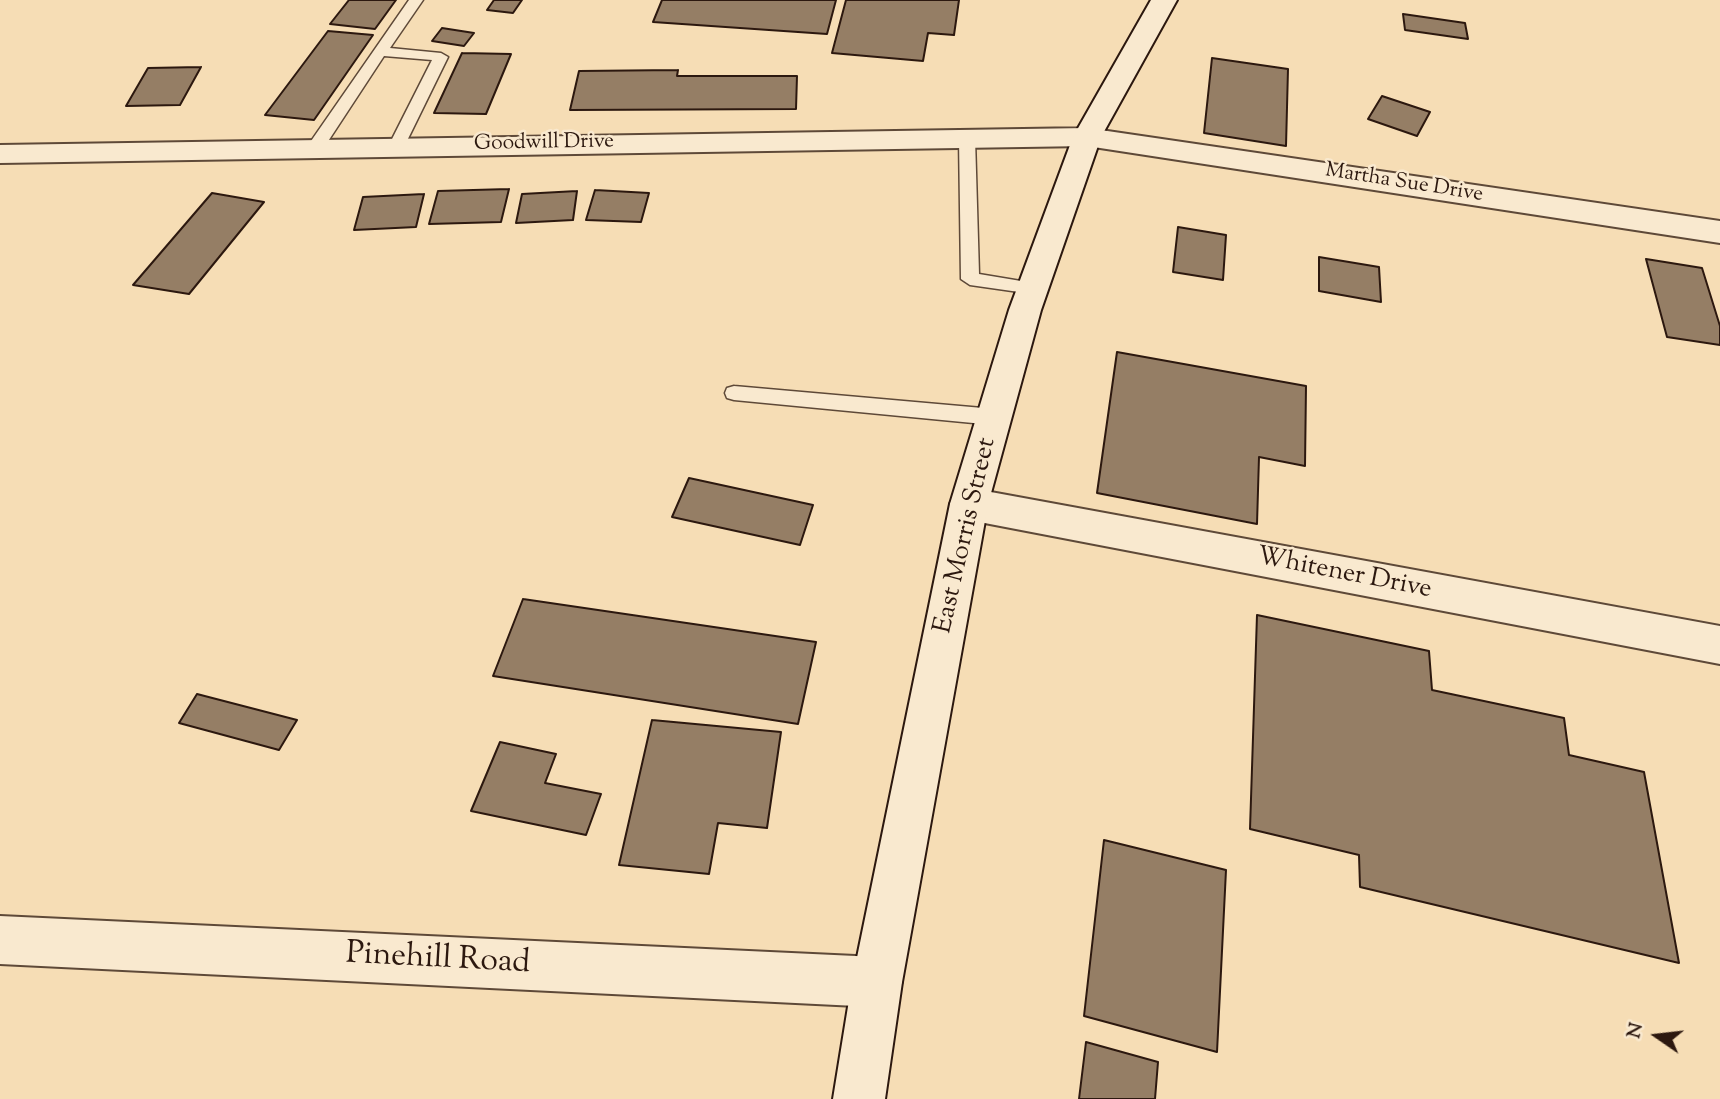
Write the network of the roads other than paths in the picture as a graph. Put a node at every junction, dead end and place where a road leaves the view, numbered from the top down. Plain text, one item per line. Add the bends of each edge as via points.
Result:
1 (416, 0) edge
2 (1164, 0) edge
3 (380, 51) junction
4 (1087, 137) junction
5 (967, 138) junction
6 (396, 147) junction
7 (315, 148) junction
8 (0, 154) edge
9 (1720, 232) edge
10 (1033, 288) junction
11 (734, 393) dead end
12 (994, 417) junction
13 (969, 504) junction
14 (1720, 645) edge
15 (0, 940) edge
16 (877, 982) junction
17 (859, 1099) edge

1 - 3 lane
2 - 4 street, East Morris Street
3 - 6 lane via 441,57
3 - 7 lane
4 - 5 street, Goodwill Drive
4 - 9 street, Martha Sue Drive
4 - 10 street, East Morris Street
5 - 6 street, Goodwill Drive
5 - 10 lane via 970,279
6 - 7 street, Goodwill Drive
7 - 8 street, Goodwill Drive
10 - 12 street, East Morris Street
11 - 12 lane
12 - 13 street, East Morris Street
13 - 14 street, Whitener Drive
13 - 16 street, East Morris Street
15 - 16 street, Pinehill Road
16 - 17 street, East Morris Street

